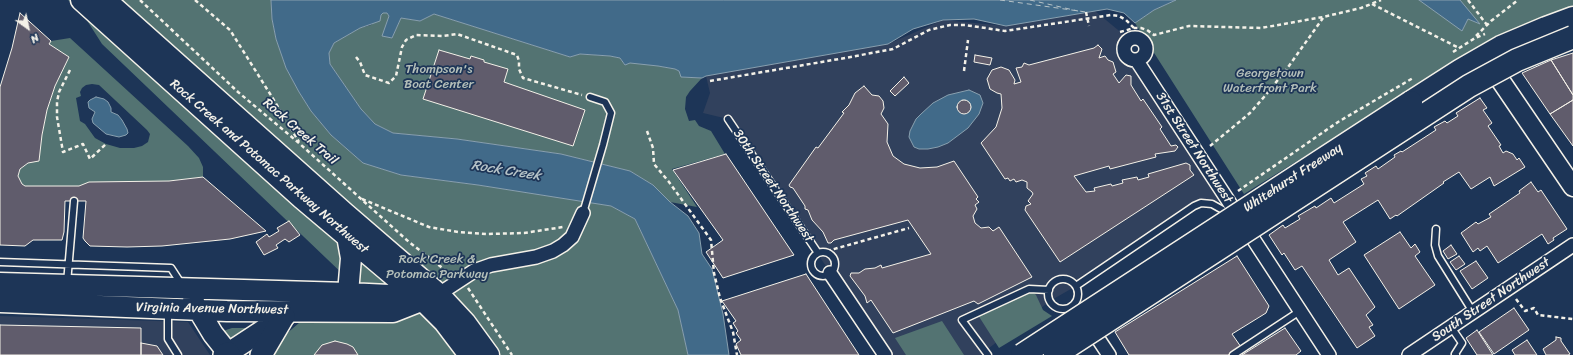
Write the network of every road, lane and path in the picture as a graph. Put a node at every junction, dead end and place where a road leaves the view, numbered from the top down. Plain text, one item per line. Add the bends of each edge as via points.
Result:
1 (81, 0) edge
2 (106, 0) edge
3 (140, 0) edge
4 (195, 0) edge
5 (1381, 0) edge
6 (1468, 0) edge
7 (1518, 0) edge
8 (1372, 4) junction
9 (1086, 12) dead end
10 (1323, 17) junction
11 (1087, 18) junction
12 (1573, 18) edge
13 (1487, 25) junction
14 (1089, 26) dead end
15 (1134, 28) junction
16 (1573, 28) edge
17 (1120, 32) dead end
18 (1573, 37) edge
19 (1475, 38) dead end
20 (968, 40) dead end
21 (1460, 48) dead end
22 (356, 57) dead end
23 (1137, 61) dead end
24 (1490, 65) junction
25 (70, 70) dead end
26 (964, 71) dead end
27 (710, 81) dead end
28 (590, 97) joint
29 (728, 119) dead end
30 (647, 131) dead end
31 (106, 144) dead end
32 (300, 144) junction
33 (1210, 146) dead end
34 (1573, 188) edge
35 (360, 198) junction
36 (74, 201) dead end
37 (583, 213) joint
38 (1243, 223) junction
39 (566, 226) dead end
40 (909, 228) dead end
41 (1436, 229) dead end
42 (347, 236) junction
43 (1573, 246) edge
44 (821, 253) junction
45 (0, 262) edge
46 (68, 265) junction
47 (830, 273) junction
48 (450, 274) dead end
49 (0, 284) edge
50 (466, 285) dead end
51 (67, 286) junction
52 (1076, 286) junction
53 (185, 289) junction
54 (1048, 290) junction
55 (320, 292) junction
56 (348, 293) junction
57 (430, 297) junction
58 (1516, 299) dead end
59 (0, 302) edge
60 (1072, 307) junction
61 (168, 309) junction
62 (198, 310) junction
63 (1300, 311) junction
64 (1474, 312) junction
65 (288, 314) junction
66 (1573, 319) edge
67 (1088, 323) junction
68 (1450, 327) junction
69 (227, 354) edge
70 (178, 355) edge
71 (260, 355) edge
72 (469, 355) edge
73 (489, 355) edge
74 (512, 355) edge
75 (737, 355) edge
76 (885, 355) edge
77 (988, 355) edge
78 (1022, 355) edge
79 (1040, 355) edge
80 (1055, 355) edge
81 (1109, 355) edge
82 (1233, 355) edge
83 (1329, 355) edge
84 (1409, 355) edge
85 (1456, 355) edge

1 - 42 main road, Rock Creek and Potomac Parkway Northwest via 301,198
2 - 57 main road, Rock Creek and Potomac Parkway Northwest via 345,213
3 - 32 path, Rock Creek Trail via 238,92
4 - 32 path via 230,30
5 - 8 path
6 - 13 path
7 - 13 path
8 - 10 path
8 - 21 path
9 - 11 path
10 - 15 path via 1261,28 1189,26 1154,36 1148,30
10 - 33 path via 1286,70 1250,113
11 - 14 path
11 - 15 path via 1115,15 1126,20
11 - 27 path via 1004,31 964,24 950,25 929,30 893,49
12 - 78 highway, Whitehurst Freeway, bridge via 1501,48 1461,70
13 - 19 path
15 - 17 path
16 - 24 street
18 - 80 highway, Whitehurst Freeway, bridge via 1517,60 1469,86
20 - 26 path
22 - 28 path via 365,75 387,83 396,76 406,40 416,35 457,34 516,55 523,78
23 - 38 street, 31st Street Northwest
24 - 34 main road
24 - 38 main road
25 - 31 path via 57,102 63,152 83,144 90,159
28 - 37 lane via 605,102 611,113
29 - 44 lane, 30th Street Northwest
30 - 75 path via 653,148 654,164 711,240 714,273 733,332
32 - 35 path, Rock Creek Trail
35 - 39 path via 429,227 458,232 524,233
35 - 48 path, Rock Creek Trail via 409,242
36 - 46 lane
37 - 57 street, Virginia Avenue Northwest via 572,237 553,251 474,271
38 - 52 lane via 1212,204 1201,203
38 - 63 street, 31st Street Northwest
38 - 67 main road
40 - 44 path
41 - 64 lane via 1435,245 1438,256
42 - 56 main road via 351,258
42 - 57 main road, Rock Creek and Potomac Parkway Northwest
43 - 64 street, South Street Northwest
44 - 47 lane, 30th Street Northwest via 831,255 835,262
44 - 47 lane, 30th Street Northwest via 811,261 813,272 820,276
45 - 46 lane
46 - 51 lane
46 - 53 lane via 171,268
47 - 76 street
49 - 51 main road, Virginia Avenue Northwest
50 - 74 path
51 - 53 main road, Virginia Avenue Northwest
52 - 54 lane via 1068,279 1063,279 1054,282
52 - 60 lane via 1079,295
53 - 55 main road, Virginia Avenue Northwest
53 - 62 main road
54 - 60 lane via 1052,305 1062,309
54 - 77 lane via 1029,289 962,320
55 - 56 main road, Virginia Avenue Northwest
55 - 65 main road
56 - 57 main road, Virginia Avenue Northwest
57 - 65 main road, Virginia Avenue Northwest via 393,312
57 - 72 main road, Rock Creek and Potomac Parkway Northwest via 444,322
57 - 73 main road, Rock Creek and Potomac Parkway Northwest via 461,317
58 - 66 path via 1525,310 1534,308 1538,315
59 - 61 main road, Virginia Avenue Northwest
60 - 67 lane
61 - 62 main road, Virginia Avenue Northwest
61 - 70 lane via 168,339
62 - 65 main road, Virginia Avenue Northwest
62 - 69 main road
63 - 82 lane
63 - 83 street, 31st Street Northwest
64 - 68 street, South Street Northwest
65 - 69 main road
65 - 71 highway
67 - 79 main road
67 - 81 street
68 - 84 street, South Street Northwest
68 - 85 lane via 1462,342

